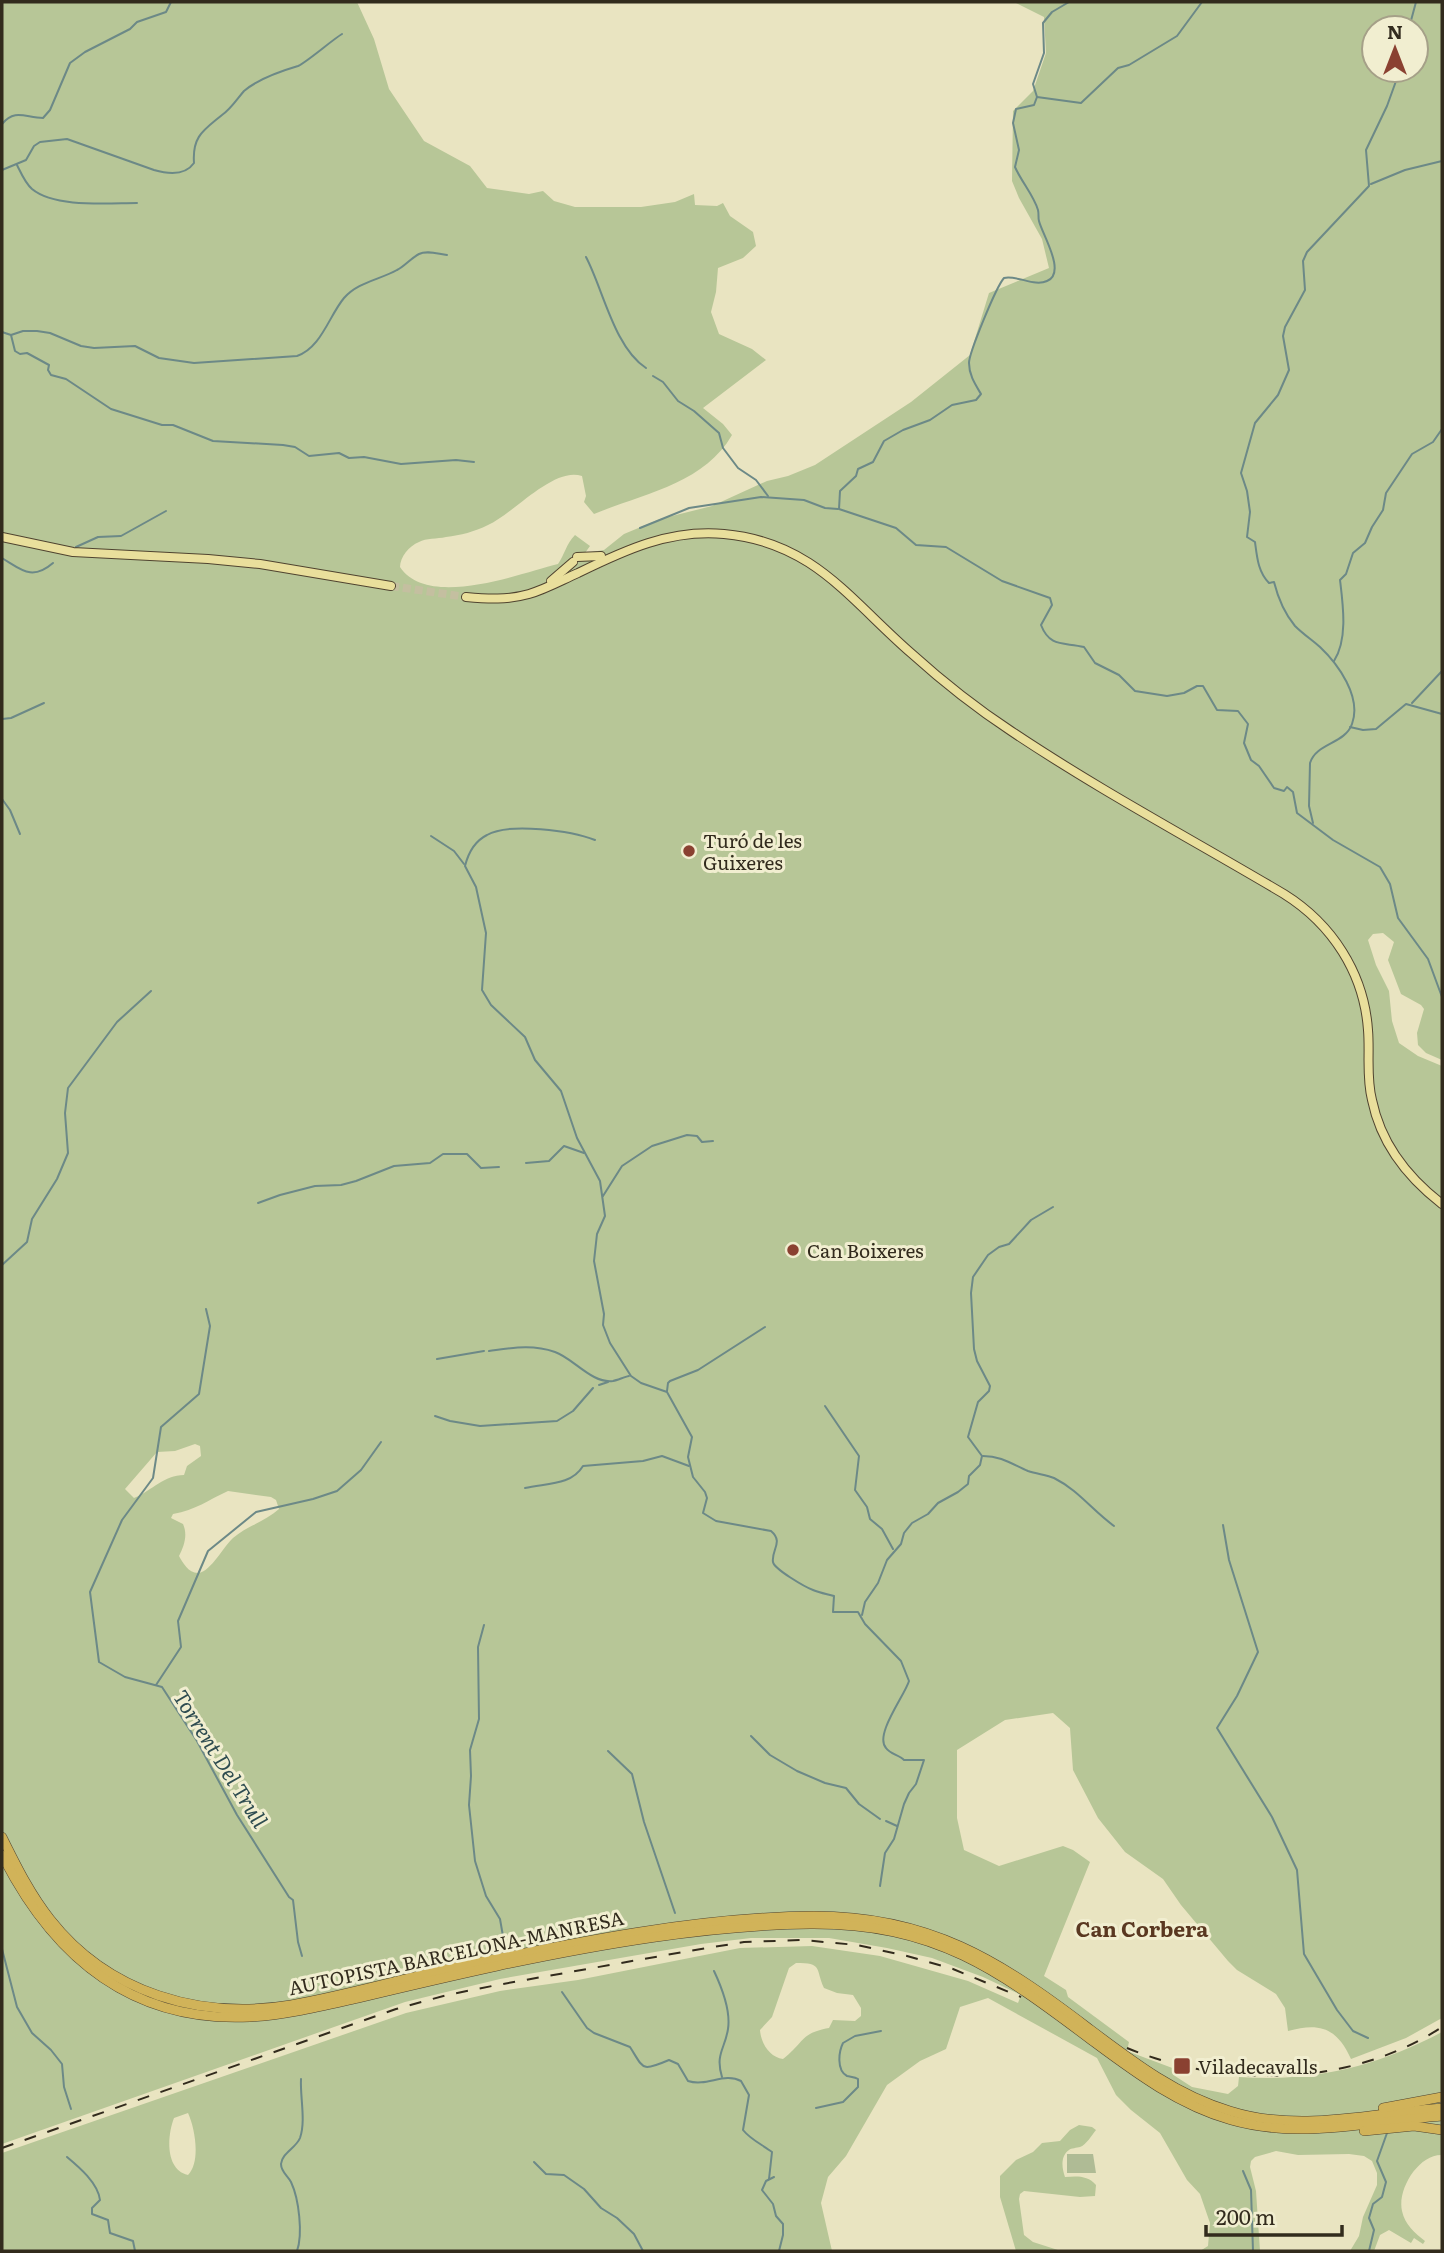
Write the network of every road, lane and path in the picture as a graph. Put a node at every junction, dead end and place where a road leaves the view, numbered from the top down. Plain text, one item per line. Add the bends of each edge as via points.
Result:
1 (2, 539) edge
2 (615, 555) junction
3 (575, 563) junction
4 (575, 574) junction
5 (551, 581) junction
6 (391, 586) tunnel mouth
7 (466, 597) tunnel mouth
8 (483, 598) junction
9 (1442, 1201) edge
10 (2, 1837) edge
11 (2, 1855) edge
12 (525, 1957) junction
13 (1442, 2097) edge
14 (1198, 2099) junction
15 (1442, 2108) edge
16 (1442, 2116) edge
17 (1288, 2130) junction
18 (1442, 2130) edge

1 - 6 main road via 48,552 95,558 208,563
2 - 3 main road
2 - 4 main road
2 - 9 main road via 652,540 702,533 739,536 796,555 837,582 910,653 1010,730 1305,908 1341,949 1361,989 1371,1097 1383,1133 1405,1169
3 - 4 main road
3 - 5 main road
3 - 5 main road
3 - 9 main road via 651,537 702,530 739,533 797,552 828,571 912,650 1012,727 1308,905 1344,947 1364,988 1372,1030 1375,1096 1386,1132 1408,1167
4 - 8 main road via 528,594
5 - 8 main road via 524,592
7 - 8 main road
10 - 12 highway, AUTOPISTA BARCELONA-MANRESA via 39,1904 80,1950 128,1983 182,2003 240,2010 292,2004
11 - 12 highway, AUTOPISTA BARCELONA-MANRESA via 33,1909 71,1954 120,1988 187,2013 235,2018 295,2012
12 - 14 highway, AUTOPISTA BARCELONA-MANRESA via 629,1934 760,1919 839,1917 899,1924 954,1942 997,1963 1149,2072
12 - 17 highway, AUTOPISTA BARCELONA-MANRESA via 777,1926 842,1925 897,1933 952,1950 998,1973 1144,2079 1187,2104 1232,2120
13 - 14 highway via 1303,2117 1262,2115
14 - 15 highway, AUTOPISTA BARCELONA-MANRESA via 1234,2113 1289,2122
16 - 17 highway, AUTOPISTA BARCELONA-MANRESA
17 - 18 highway via 1327,2133 1414,2126

